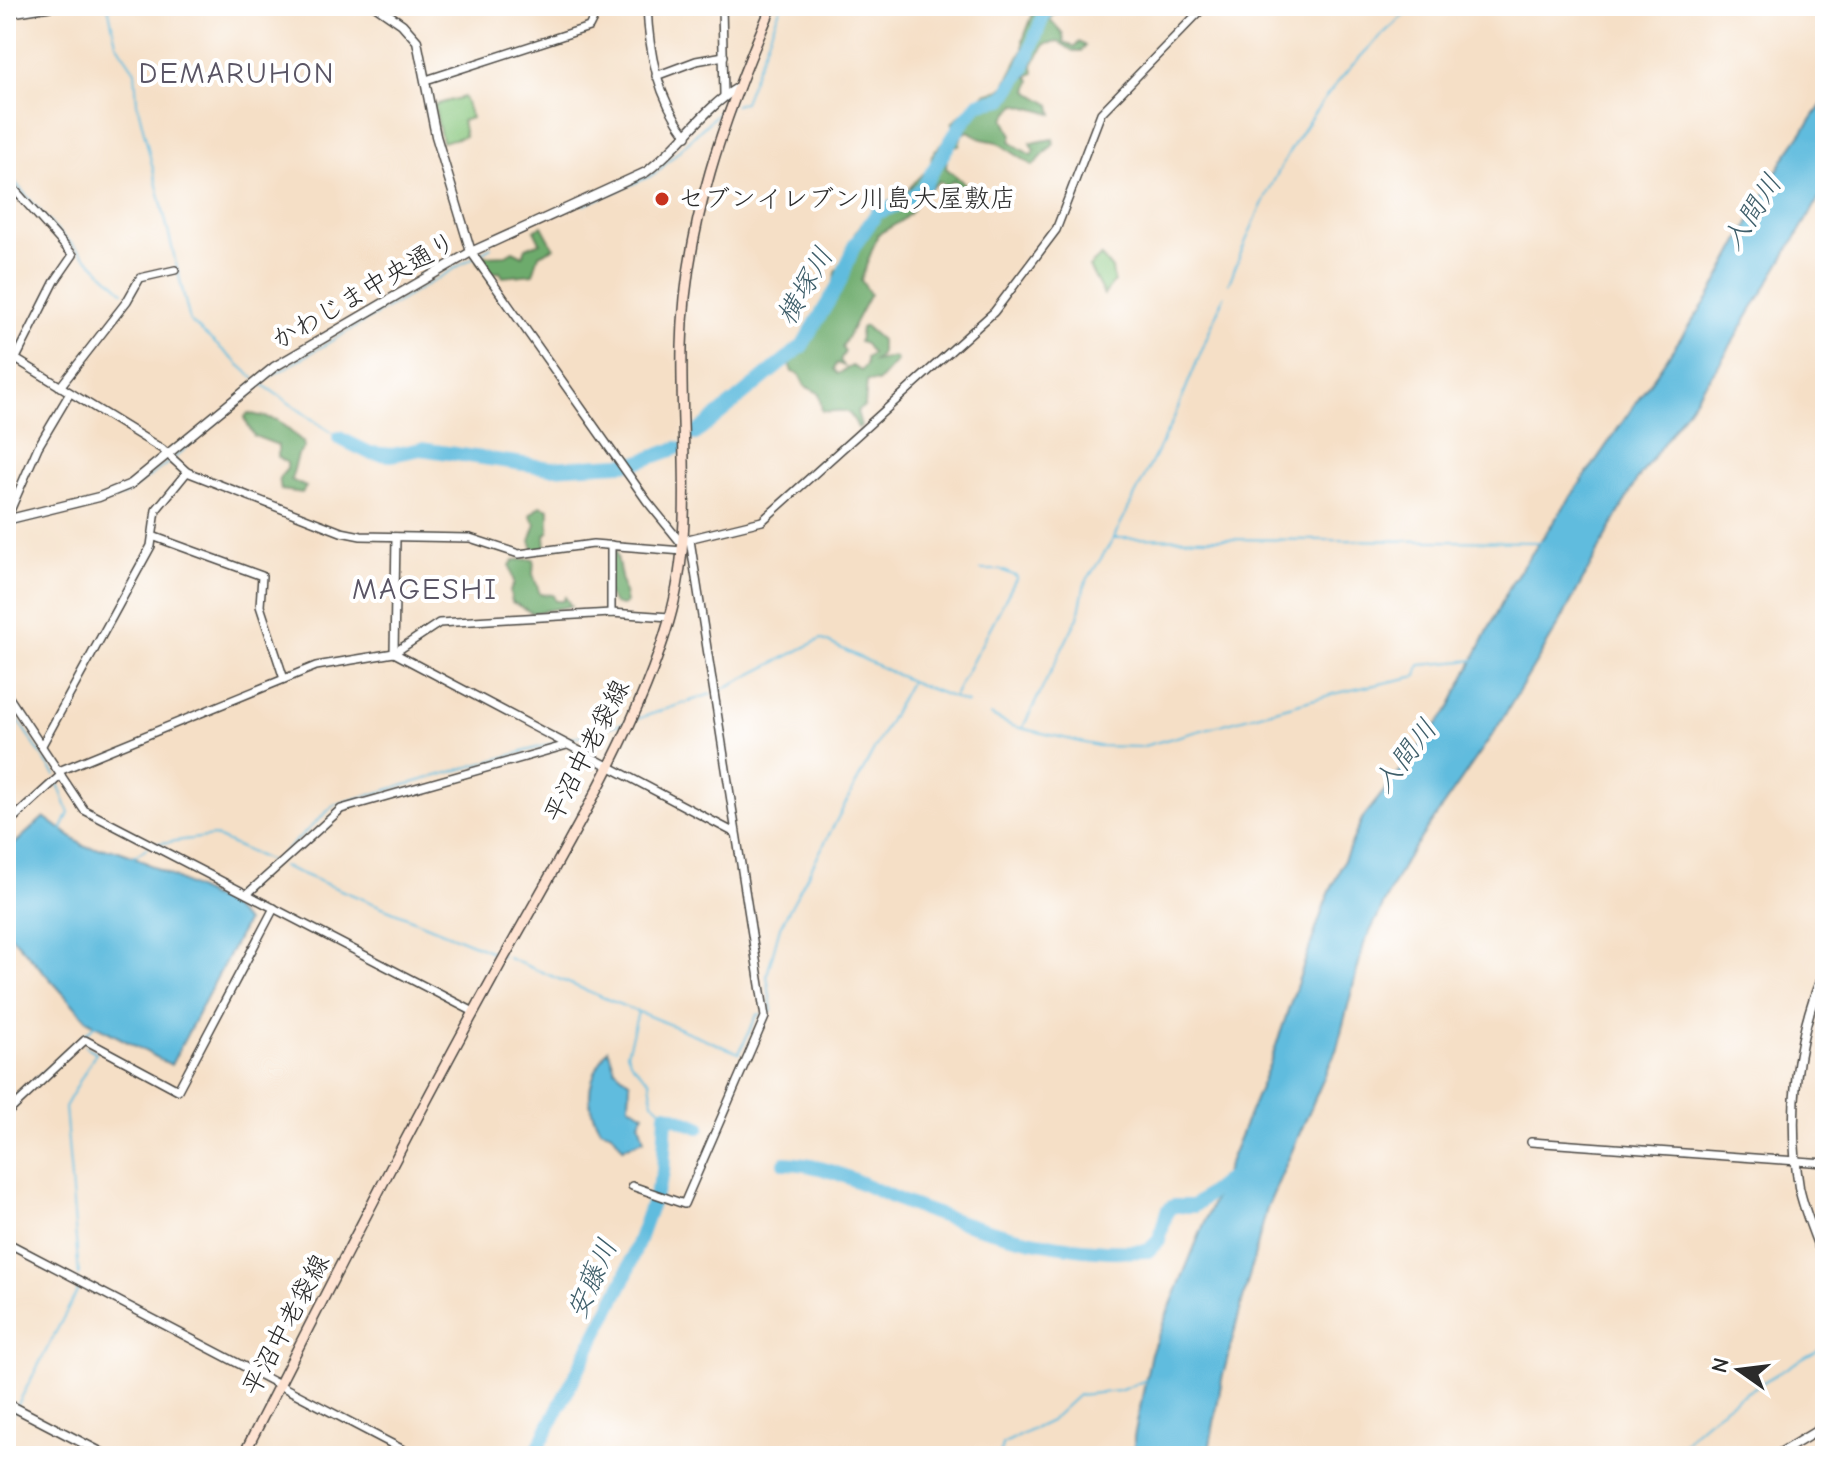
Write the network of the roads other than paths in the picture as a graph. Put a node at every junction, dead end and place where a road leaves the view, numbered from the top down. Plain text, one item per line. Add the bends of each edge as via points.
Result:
1 (56, 6) edge
2 (376, 6) edge
3 (592, 6) edge
4 (647, 6) edge
5 (722, 6) edge
6 (772, 6) edge
7 (1205, 6) edge
8 (6, 14) edge
9 (724, 56) junction
10 (656, 76) junction
11 (426, 80) junction
12 (740, 87) junction
13 (724, 95) junction
14 (687, 136) junction
15 (6, 180) edge
16 (471, 252) junction
17 (175, 270) dead end
18 (6, 353) edge
19 (15, 360) junction
20 (6, 378) edge
21 (60, 387) junction
22 (70, 393) junction
23 (169, 455) junction
24 (187, 472) junction
25 (6, 520) edge
26 (155, 537) junction
27 (396, 537) junction
28 (685, 544) junction
29 (611, 545) junction
30 (611, 613) junction
31 (670, 617) junction
32 (394, 653) junction
33 (284, 679) junction
34 (6, 693) edge
35 (42, 745) junction
36 (567, 745) junction
37 (607, 766) junction
38 (60, 773) junction
39 (6, 825) edge
40 (735, 833) junction
41 (247, 894) junction
42 (274, 908) junction
43 (1825, 969) edge
44 (474, 1012) junction
45 (6, 1114) edge
46 (1531, 1142) dead end
47 (1796, 1162) junction
48 (1825, 1163) edge
49 (632, 1186) dead end
50 (6, 1242) edge
51 (1825, 1263) edge
52 (279, 1385) junction
53 (6, 1403) edge
54 (1825, 1426) edge
55 (108, 1456) edge
56 (243, 1456) edge
57 (415, 1456) edge
58 (1775, 1456) edge

1 - 8 street
2 - 11 street via 417,41
3 - 11 street via 589,27
4 - 10 street
5 - 9 street
6 - 12 main road, 平沼中老袋線
7 - 28 street via 1101,113 1056,230 994,312 762,521
9 - 10 street
9 - 13 street
10 - 14 street
11 - 16 street via 436,136
12 - 13 street, かわじま中央通り
12 - 28 main road, 平沼中老袋線 via 705,186 685,290
13 - 14 street, かわじま中央通り
14 - 16 street, かわじま中央通り via 635,179
15 - 19 street via 73,255
16 - 23 street, かわじま中央通り via 274,367
16 - 28 street via 647,501
17 - 21 street via 140,278
18 - 19 street
19 - 20 street
19 - 21 street
21 - 22 street
22 - 23 street
22 - 25 street via 38,447
23 - 24 street
23 - 25 street, かわじま中央通り via 115,491
24 - 26 street via 156,510
24 - 27 street via 341,532
26 - 33 street via 262,576 260,606
26 - 35 street
27 - 29 street via 470,538 519,554
27 - 32 street
28 - 29 street
28 - 31 main road, 平沼中老袋線
28 - 40 street
29 - 30 street
30 - 31 street
30 - 32 street via 439,623
31 - 37 main road, 平沼中老袋線 via 656,662
32 - 33 street via 316,666
32 - 36 street
33 - 38 street
34 - 35 street
35 - 38 street
36 - 37 street
36 - 41 street via 341,809
37 - 40 street
37 - 44 main road, 平沼中老袋線
38 - 39 street
38 - 41 street via 84,810
40 - 49 street via 765,1017 684,1204
41 - 42 street
42 - 44 street
42 - 45 street via 178,1090 85,1040
43 - 47 street via 1799,1057
44 - 52 main road, 平沼中老袋線
46 - 47 street
47 - 48 street
47 - 51 street
50 - 52 street
52 - 56 main road, 平沼中老袋線
52 - 57 street
53 - 55 street
54 - 58 street

